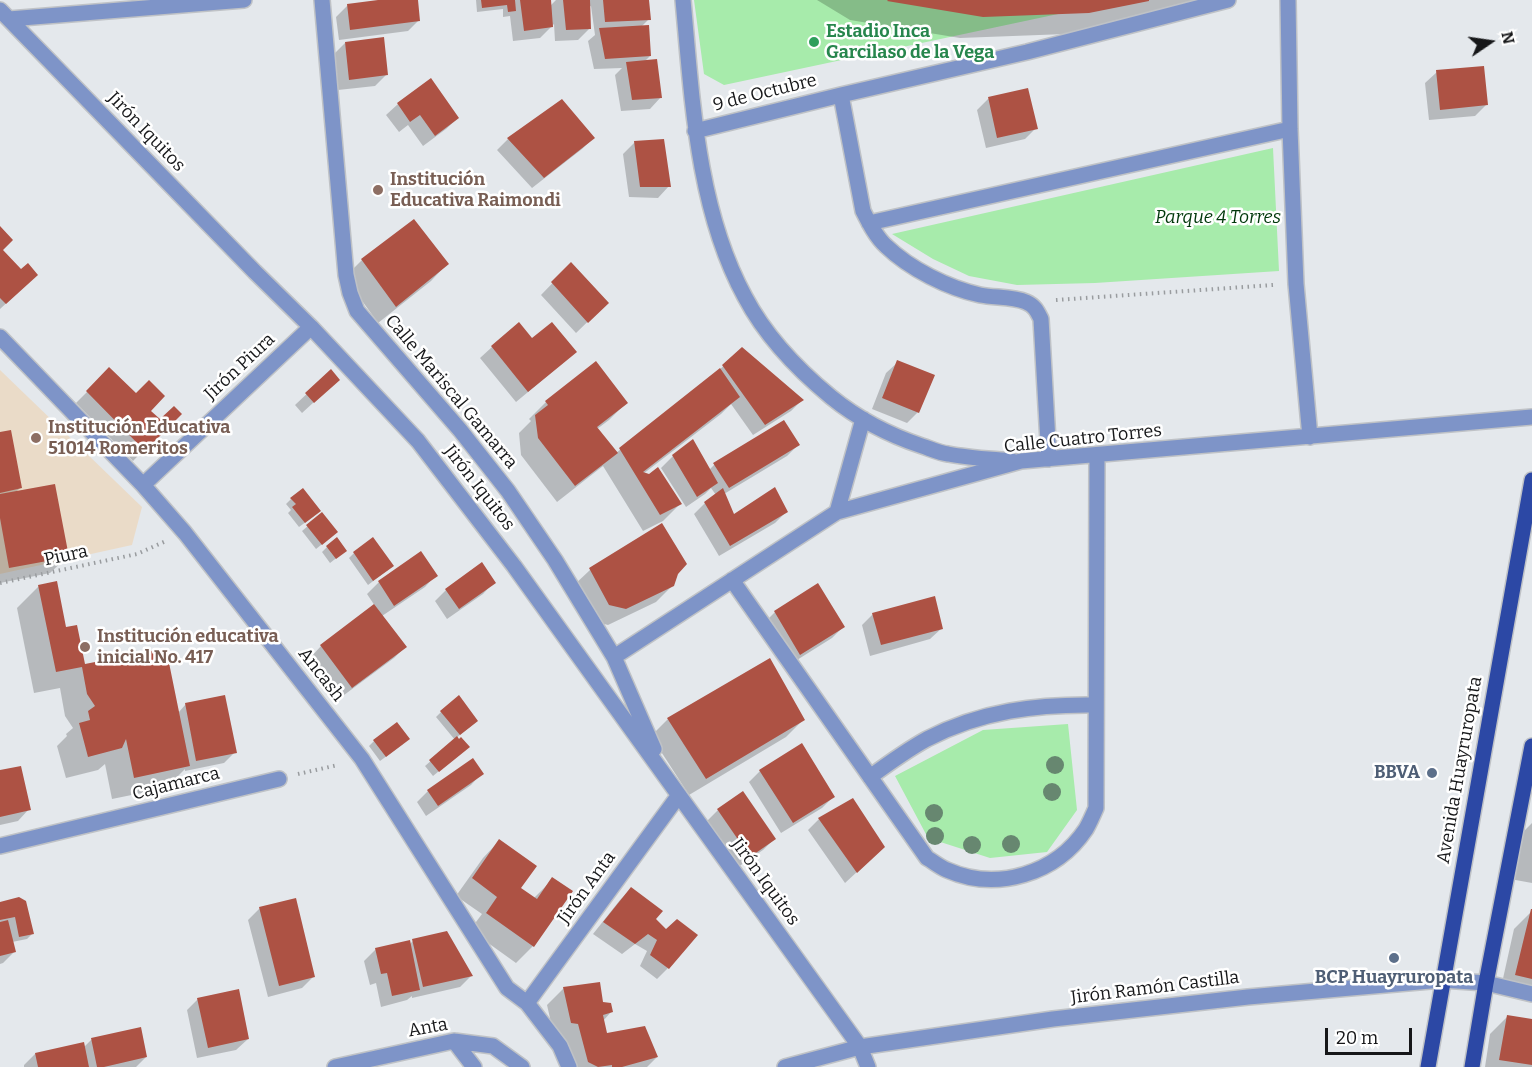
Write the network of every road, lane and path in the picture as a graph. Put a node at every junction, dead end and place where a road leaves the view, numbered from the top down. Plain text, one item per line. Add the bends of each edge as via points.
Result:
1 (244, 0) edge
2 (322, 0) edge
3 (683, 0) edge
4 (1228, 0) edge
5 (1288, 0) edge
6 (5, 14) edge
7 (841, 95) junction
8 (1290, 129) junction
9 (695, 131) junction
10 (869, 223) junction
11 (1296, 284) junction
12 (1036, 308) junction
13 (312, 327) junction
14 (0, 337) edge
15 (1532, 417) edge
16 (863, 419) junction
17 (1310, 436) junction
18 (1097, 455) junction
19 (1049, 459) junction
20 (1021, 462) junction
21 (1532, 480) edge
22 (143, 485) junction
23 (837, 512) junction
24 (137, 554) dead end
25 (732, 580) junction
26 (0, 584) edge
27 (614, 657) junction
28 (1096, 705) junction
29 (1532, 746) edge
30 (362, 759) junction
31 (664, 773) junction
32 (870, 777) junction
33 (279, 779) joint
34 (679, 795) junction
35 (0, 846) edge
36 (1442, 980) junction
37 (1486, 983) junction
38 (1532, 994) edge
39 (527, 1004) junction
40 (454, 1041) junction
41 (860, 1047) junction
42 (335, 1067) edge
43 (474, 1067) edge
44 (522, 1067) edge
45 (569, 1067) edge
46 (785, 1067) edge
47 (868, 1067) edge
48 (1428, 1067) edge
49 (1472, 1067) edge

1 - 6 street
2 - 27 street, Calle Mariscal Gamarra via 346,275 357,310 508,491
3 - 9 street
4 - 7 street, 9 de Octubre
5 - 8 street
6 - 13 street, Jirón Iquitos
7 - 9 street, 9 de Octubre
7 - 10 street via 863,211
8 - 10 street
8 - 11 street
9 - 16 street via 723,250 745,298 772,339 812,381
10 - 12 street via 885,245 913,268 979,295 1024,301
11 - 12 path via 1056,300
11 - 17 street
12 - 19 street via 1041,319
13 - 22 street, Jirón Piura
13 - 31 street, Jirón Iquitos via 445,475
14 - 22 street, Ancash
15 - 17 street, Calle Cuatro Torres
16 - 20 street via 897,437 946,454
16 - 23 street
17 - 18 street, Calle Cuatro Torres
18 - 19 street, Calle Cuatro Torres
18 - 28 street
19 - 20 street, Calle Cuatro Torres
20 - 23 street, Calle Cuatro Torres
21 - 36 main road, Avenida Huayruropata
22 - 30 street, Ancash via 186,532
23 - 25 street, Calle Cuatro Torres
24 - 26 path, Piura
25 - 27 street, Calle Cuatro Torres
25 - 32 street
27 - 31 street, Calle Mariscal Gamarra
28 - 32 street via 1061,704 993,714 928,739
28 - 32 street via 1096,808 1072,846 1035,872 990,880 947,870 927,858
29 - 37 main road
30 - 33 path
30 - 39 street, Ancash via 507,987
31 - 34 street, Jirón Iquitos
33 - 35 street, Cajamarca
34 - 39 street, Jirón Anta
34 - 41 street, Jirón Iquitos
36 - 37 street, Jirón Ramón Castilla
36 - 41 street, Jirón Ramón Castilla via 1053,1019
36 - 48 main road, Avenida Huayruropata
37 - 38 street, Jirón Ramón Castilla
37 - 49 main road
39 - 45 street, Ancash via 560,1046
40 - 42 street, Anta
40 - 43 street
40 - 44 street, Anta via 493,1046
41 - 46 street, Jirón Ramón Castilla
41 - 47 street, Jirón Iquitos

